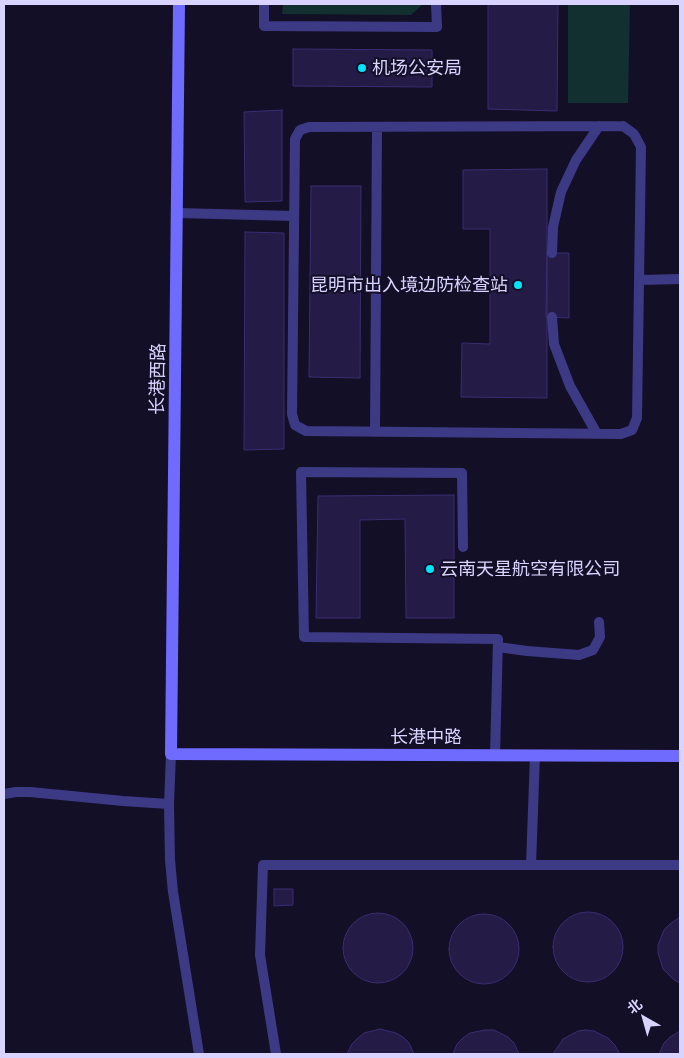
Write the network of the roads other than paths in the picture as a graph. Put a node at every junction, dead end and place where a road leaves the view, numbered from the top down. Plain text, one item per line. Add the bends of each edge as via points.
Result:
1 (179, 4) edge
2 (264, 4) edge
3 (436, 4) edge
4 (377, 126) junction
5 (598, 126) junction
6 (177, 213) junction
7 (294, 216) junction
8 (552, 253) dead end
9 (680, 279) edge
10 (640, 280) junction
11 (552, 317) dead end
12 (375, 432) junction
13 (597, 434) junction
14 (463, 547) dead end
15 (599, 622) dead end
16 (498, 647) junction
17 (171, 754) junction
18 (495, 755) junction
19 (535, 755) junction
20 (680, 756) edge
21 (4, 794) edge
22 (169, 804) junction
23 (531, 865) junction
24 (680, 865) edge
25 (199, 1054) edge
26 (276, 1054) edge

1 - 6 street, 长港西路
2 - 3 lane via 264,26 437,27
4 - 5 lane
4 - 7 lane via 309,127 300,130 295,139
4 - 12 lane
5 - 8 lane via 576,160 561,192 553,227
5 - 10 lane via 622,126 634,134 641,147
6 - 7 lane
6 - 17 street, 长港西路
7 - 12 lane via 292,414 295,425 306,431
9 - 10 lane
10 - 13 lane via 637,418 632,430 621,434
11 - 13 lane via 554,344 570,386
12 - 13 lane
14 - 16 lane via 462,473 301,472 304,637 498,639
15 - 16 lane via 600,637 593,650 579,656
16 - 18 lane
17 - 18 street, 长港中路
17 - 22 lane
18 - 19 street, 长港中路
19 - 20 street, 长港中路
19 - 23 lane
21 - 22 lane via 30,792
22 - 25 lane via 173,892
23 - 24 lane
23 - 26 lane via 263,865 260,955

